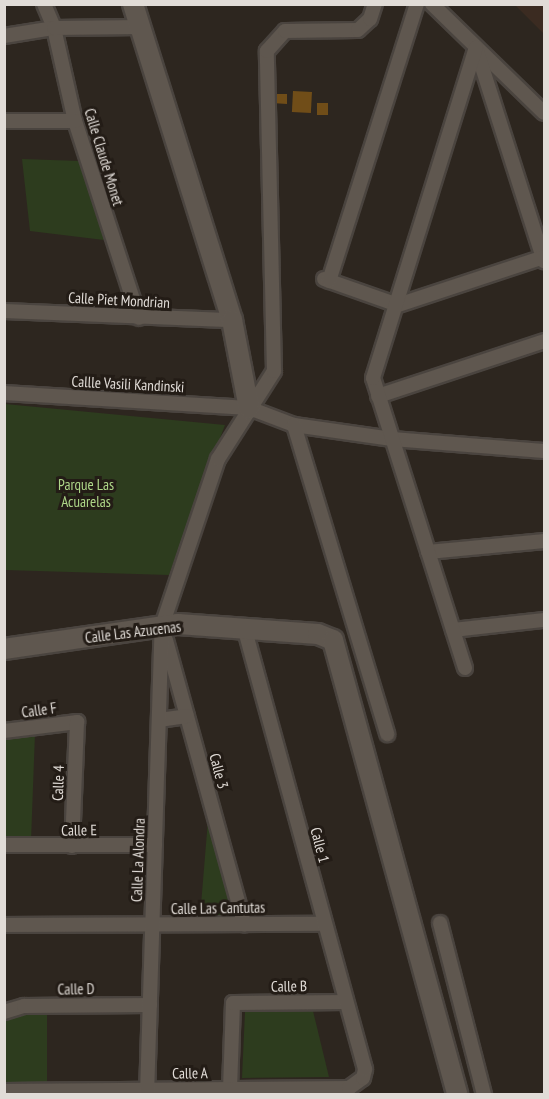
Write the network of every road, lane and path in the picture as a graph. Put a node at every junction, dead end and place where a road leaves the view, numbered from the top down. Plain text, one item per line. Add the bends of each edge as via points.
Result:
1 (44, 4) edge
2 (133, 4) edge
3 (375, 4) edge
4 (417, 4) edge
5 (432, 4) edge
6 (140, 27) junction
7 (54, 28) junction
8 (4, 36) edge
9 (476, 48) junction
10 (544, 113) edge
11 (4, 121) edge
12 (75, 122) junction
13 (544, 259) edge
14 (398, 304) junction
15 (4, 311) edge
16 (139, 318) junction
17 (232, 320) junction
18 (544, 341) edge
19 (4, 393) edge
20 (378, 396) junction
21 (249, 408) junction
22 (294, 425) junction
23 (392, 439) junction
24 (544, 451) edge
25 (544, 541) edge
26 (428, 552) junction
27 (544, 620) edge
28 (162, 626) junction
29 (243, 628) junction
30 (453, 630) junction
31 (4, 649) edge
32 (465, 668) dead end
33 (187, 717) junction
34 (159, 720) junction
35 (77, 722) joint
36 (4, 732) edge
37 (387, 734) dead end
38 (4, 845) edge
39 (155, 845) junction
40 (72, 846) junction
41 (440, 923) dead end
42 (244, 924) junction
43 (324, 924) junction
44 (152, 925) junction
45 (8, 927) edge
46 (346, 1002) junction
47 (150, 1005) junction
48 (4, 1012) edge
49 (364, 1069) joint
50 (230, 1089) junction
51 (4, 1091) edge
52 (147, 1092) edge
53 (457, 1095) edge
54 (484, 1095) edge

1 - 7 street, Calle Claude Monet
2 - 6 street
3 - 21 street, Calle La Alondra via 370,19 358,30 285,31 267,51 274,371
4 - 14 street via 326,280
5 - 9 street
6 - 7 street
6 - 17 street
7 - 8 street
7 - 12 street, Calle Claude Monet
9 - 10 street
9 - 13 street
9 - 14 street
11 - 12 street
12 - 16 street, Calle Claude Monet
13 - 14 street
14 - 20 street via 373,378
15 - 16 street, Calle Piet Mondrian
16 - 17 street, Calle Piet Mondrian
17 - 21 street
18 - 20 street
19 - 21 street, Callle Vasili Kandinski
20 - 23 street
21 - 22 street, Callle Vasili Kandinski
21 - 28 street, Calle La Alondra via 218,459
22 - 23 street, Callle Vasili Kandinski
22 - 37 street
23 - 24 street, Callle Vasili Kandinski
23 - 26 street
25 - 26 street
26 - 30 street
27 - 30 street
28 - 29 street, Calle Las Azucenas
28 - 31 street, Calle Las Azucenas
28 - 33 street, Calle 3
28 - 34 street, Calle La Alondra
29 - 43 street, Calle 1
29 - 53 street, Calle Las Azucenas via 318,634 333,640
30 - 32 street
33 - 34 street
33 - 42 street, Calle 3
34 - 39 street, Calle La Alondra
35 - 36 street, Calle F
35 - 40 street, Calle 4
38 - 40 street, Calle E
39 - 40 street, Calle E
39 - 44 street, Calle La Alondra
41 - 54 street
42 - 43 street, Calle Las Cantutas
42 - 44 street, Calle Las Cantutas
43 - 46 street, Calle 1
44 - 45 street, Calle Las Cantutas
44 - 47 street, Calle La Alondra
46 - 49 street, Calle 1
46 - 50 street, Calle B via 233,1003
47 - 48 street, Calle D via 24,1006
47 - 52 street, Calle La Alondra
49 - 50 street, Calle A via 363,1078 349,1088
50 - 52 street, Calle A
51 - 52 street, Calle A

